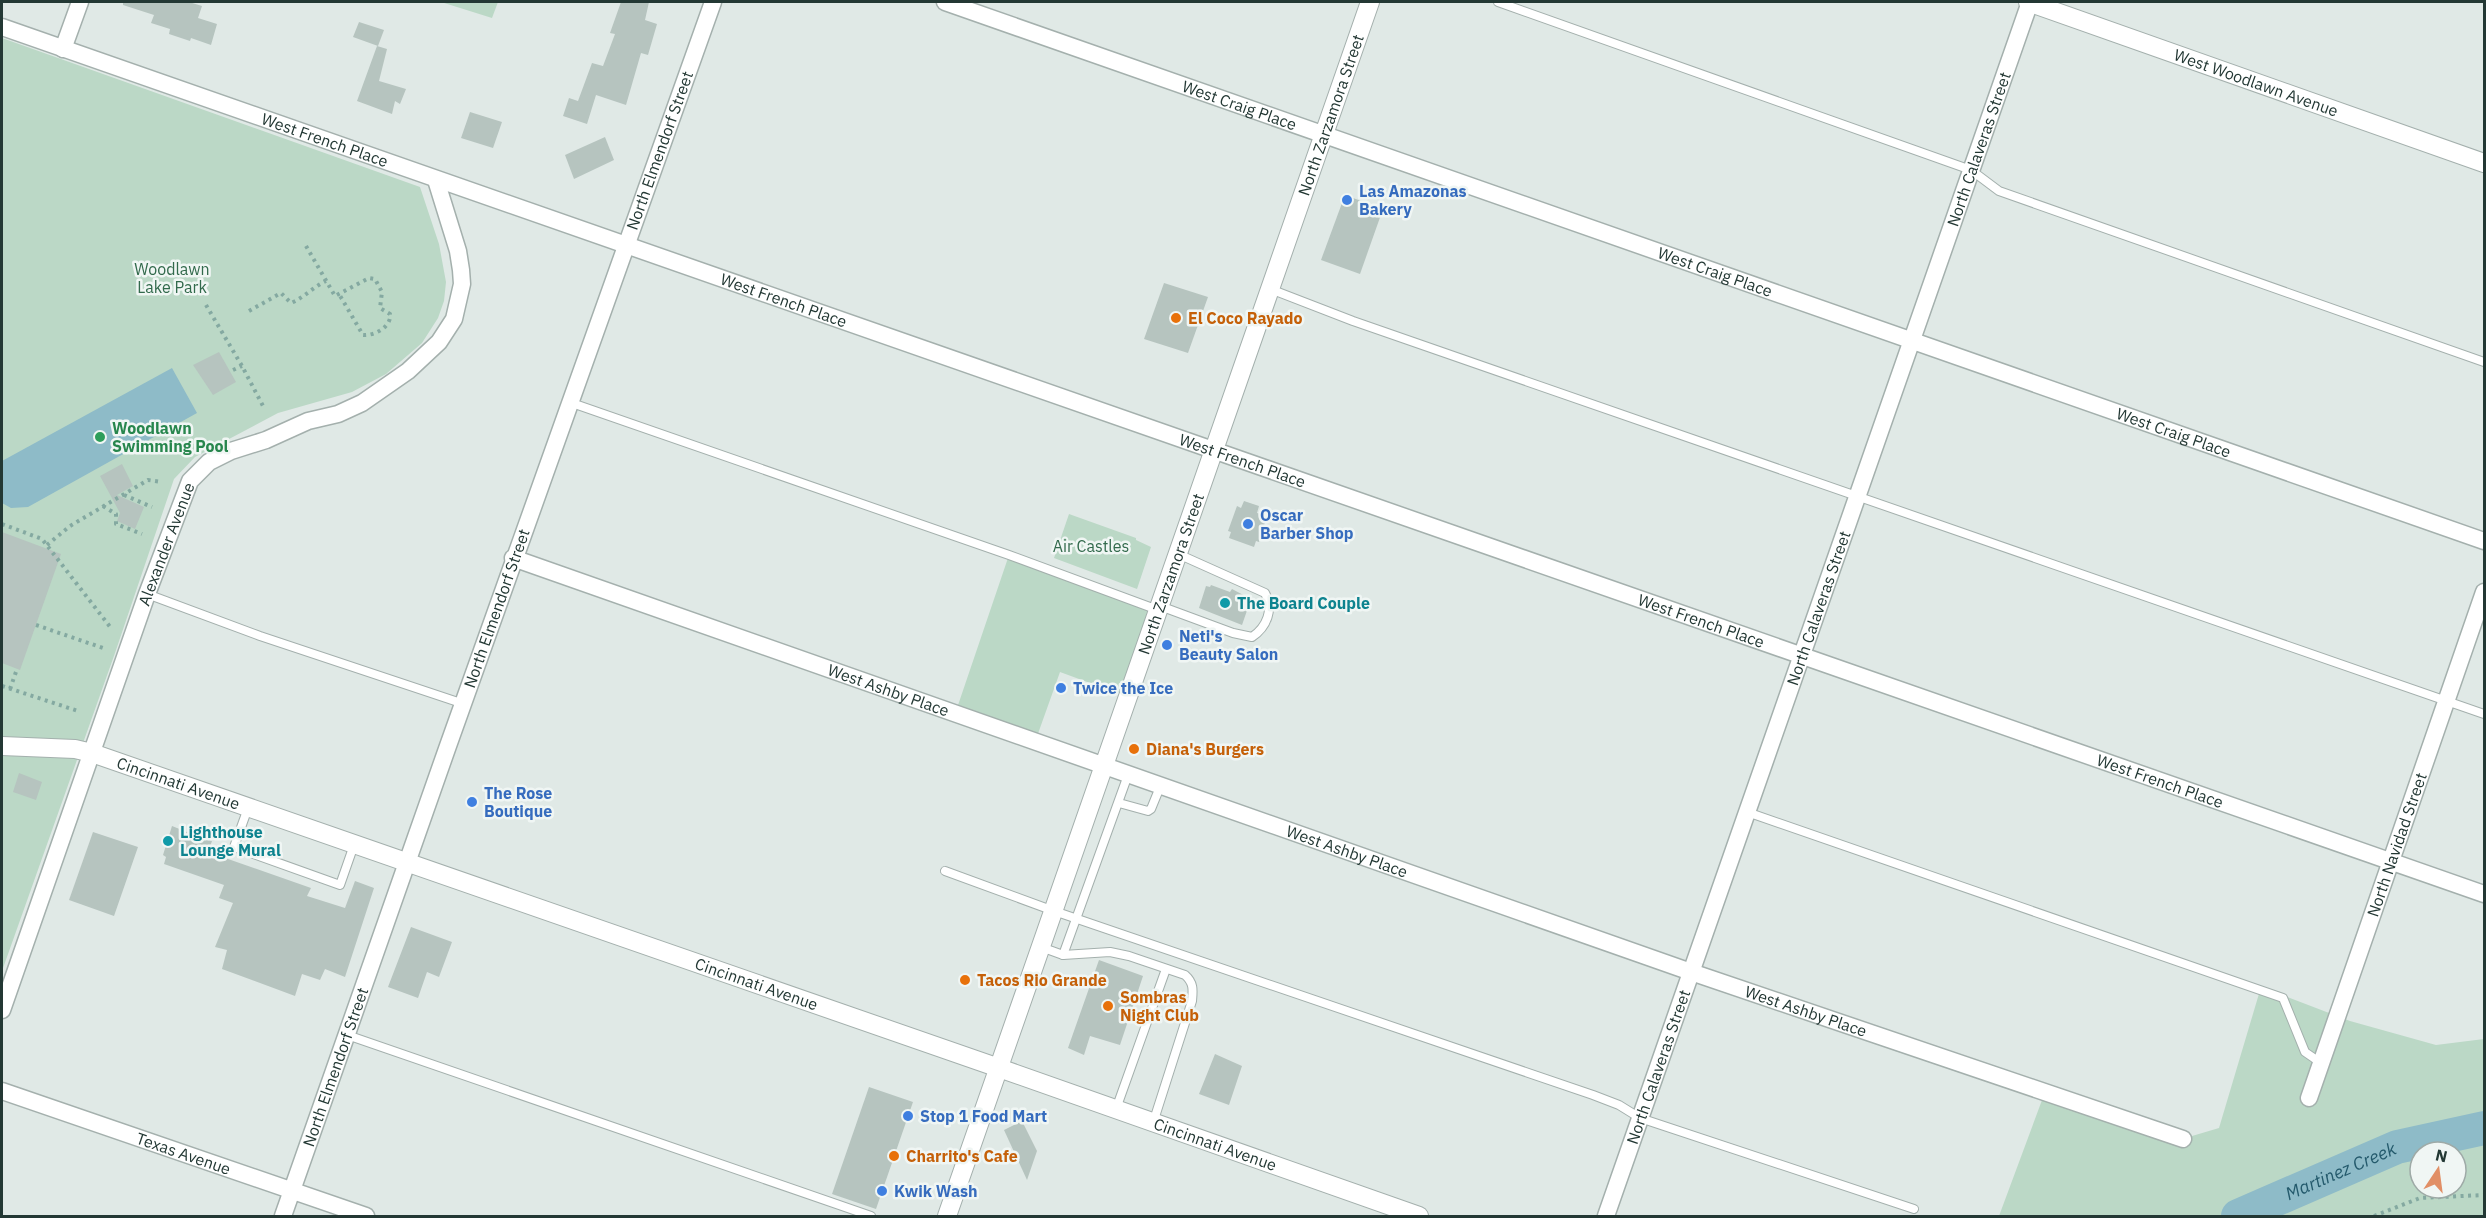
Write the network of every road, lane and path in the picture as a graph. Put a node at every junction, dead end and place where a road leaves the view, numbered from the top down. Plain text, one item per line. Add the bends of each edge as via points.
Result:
1 (80, 2) edge
2 (712, 2) edge
3 (945, 2) edge
4 (1370, 2) edge
5 (1498, 2) edge
6 (2030, 2) edge
7 (2, 27) edge
8 (63, 49) junction
9 (1324, 134) junction
10 (2484, 163) edge
11 (1971, 170) junction
12 (436, 180) junction
13 (625, 244) junction
14 (306, 246) dead end
15 (326, 281) junction
16 (1270, 288) junction
17 (339, 294) junction
18 (206, 305) dead end
19 (249, 311) dead end
20 (1912, 341) junction
21 (2484, 362) edge
22 (242, 366) junction
23 (233, 370) dead end
24 (569, 402) junction
25 (263, 406) dead end
26 (1214, 450) junction
27 (162, 482) dead end
28 (123, 495) junction
29 (1857, 497) junction
30 (103, 506) junction
31 (152, 507) dead end
32 (2, 524) edge
33 (142, 534) dead end
34 (2484, 541) edge
35 (47, 545) junction
36 (1178, 554) junction
37 (513, 558) junction
38 (2484, 592) edge
39 (147, 594) junction
40 (1159, 608) junction
41 (36, 625) dead end
42 (111, 628) dead end
43 (103, 648) dead end
44 (1802, 657) junction
45 (16, 669) dead end
46 (2, 686) edge
47 (10, 689) junction
48 (2446, 701) junction
49 (464, 704) junction
50 (78, 711) dead end
51 (2484, 714) edge
52 (2, 746) edge
53 (92, 753) junction
54 (1104, 767) junction
55 (1128, 775) junction
56 (1160, 786) junction
57 (1119, 803) junction
58 (248, 808) junction
59 (1747, 812) junction
60 (354, 845) junction
61 (2391, 862) junction
62 (408, 864) junction
63 (945, 871) dead end
64 (2484, 894) edge
65 (1054, 911) junction
66 (1077, 919) junction
67 (1041, 947) junction
68 (1064, 955) junction
69 (1166, 969) junction
70 (1691, 972) junction
71 (2, 1010) edge
72 (347, 1035) junction
73 (2321, 1063) junction
74 (999, 1068) junction
75 (2, 1091) edge
76 (2309, 1098) dead end
77 (1116, 1109) junction
78 (1640, 1118) junction
79 (1153, 1123) junction
80 (2182, 1139) dead end
81 (292, 1191) junction
82 (2484, 1195) edge
83 (1914, 1209) dead end
84 (283, 1216) edge
85 (366, 1216) edge
86 (871, 1216) edge
87 (947, 1216) edge
88 (1419, 1216) edge
89 (1606, 1216) edge
90 (2374, 1216) edge

1 - 8 street
2 - 13 street, North Elmendorf Street
3 - 9 street, West Craig Place
4 - 9 street, North Zarzamora Street
5 - 11 lane
6 - 10 street, West Woodlawn Avenue
6 - 11 street, North Calaveras Street
7 - 8 street, West French Place
8 - 12 street, West French Place
9 - 16 street, North Zarzamora Street
9 - 20 street, West Craig Place
11 - 20 street, North Calaveras Street
11 - 21 lane via 1999,190
12 - 13 street, West French Place
12 - 39 street, Alexander Avenue via 458,251 462,284 454,319 439,342 408,371 362,403 231,452 198,471 178,508
13 - 24 street, North Elmendorf Street
13 - 26 street, West French Place
14 - 15 path
15 - 17 path via 335,296
15 - 19 path via 291,303 281,293
16 - 26 street, North Zarzamora Street
16 - 29 lane via 1353,321
17 - 17 path via 369,278 375,279 382,292 380,308 390,314 388,325 363,334
18 - 22 path
20 - 29 street, North Calaveras Street
20 - 34 street, West Craig Place
22 - 23 path
22 - 25 path
24 - 37 street, North Elmendorf Street
24 - 40 lane
26 - 36 street, North Zarzamora Street
26 - 44 street, West French Place
27 - 28 path via 148,480
28 - 30 path
28 - 31 path
29 - 44 street, North Calaveras Street
29 - 48 lane
30 - 33 path via 116,514 116,524
30 - 35 path via 69,526
32 - 35 path via 42,539
35 - 42 path
36 - 40 street, North Zarzamora Street
36 - 40 lane via 1265,592 1268,617 1262,630 1252,637
37 - 49 street, North Elmendorf Street
37 - 54 street, West Ashby Place
38 - 48 street, North Navidad Street
39 - 49 lane
39 - 53 street, Alexander Avenue
40 - 54 street, North Zarzamora Street
41 - 43 path
44 - 59 street, North Calaveras Street
44 - 61 street, West French Place
45 - 47 path
46 - 47 path
47 - 50 path
48 - 51 lane
48 - 61 street, North Navidad Street
49 - 62 street, North Elmendorf Street
52 - 53 street, Cincinnati Avenue
53 - 58 street, Cincinnati Avenue
53 - 71 street, Alexander Avenue
54 - 55 street, West Ashby Place
54 - 65 street, North Zarzamora Street
55 - 56 street, West Ashby Place
55 - 57 lane
56 - 57 lane via 1148,811
56 - 70 street, West Ashby Place
57 - 66 lane
58 - 60 street, Cincinnati Avenue
58 - 60 lane via 234,847 340,885
59 - 70 street, North Calaveras Street
59 - 73 lane via 2283,998 2305,1052
60 - 62 street, Cincinnati Avenue
61 - 64 street, West French Place
61 - 73 street, North Navidad Street
62 - 72 street, North Elmendorf Street
62 - 74 street, Cincinnati Avenue
63 - 65 lane
65 - 66 lane
65 - 67 street, North Zarzamora Street
66 - 68 lane
66 - 78 lane via 1593,1095
67 - 68 lane
67 - 74 street, North Zarzamora Street
68 - 69 lane via 1110,952
69 - 77 lane
69 - 79 lane via 1191,980 1192,1001
70 - 78 street, North Calaveras Street
70 - 80 street, West Ashby Place
72 - 81 street, North Elmendorf Street
72 - 86 lane
73 - 76 street, North Navidad Street
74 - 77 street, Cincinnati Avenue
74 - 87 street, North Zarzamora Street
75 - 81 street, Texas Avenue
77 - 79 street, Cincinnati Avenue
78 - 83 lane
78 - 89 street, North Calaveras Street
79 - 88 street, Cincinnati Avenue
81 - 84 street, North Elmendorf Street
81 - 85 street, Texas Avenue
82 - 90 path via 2420,1198

